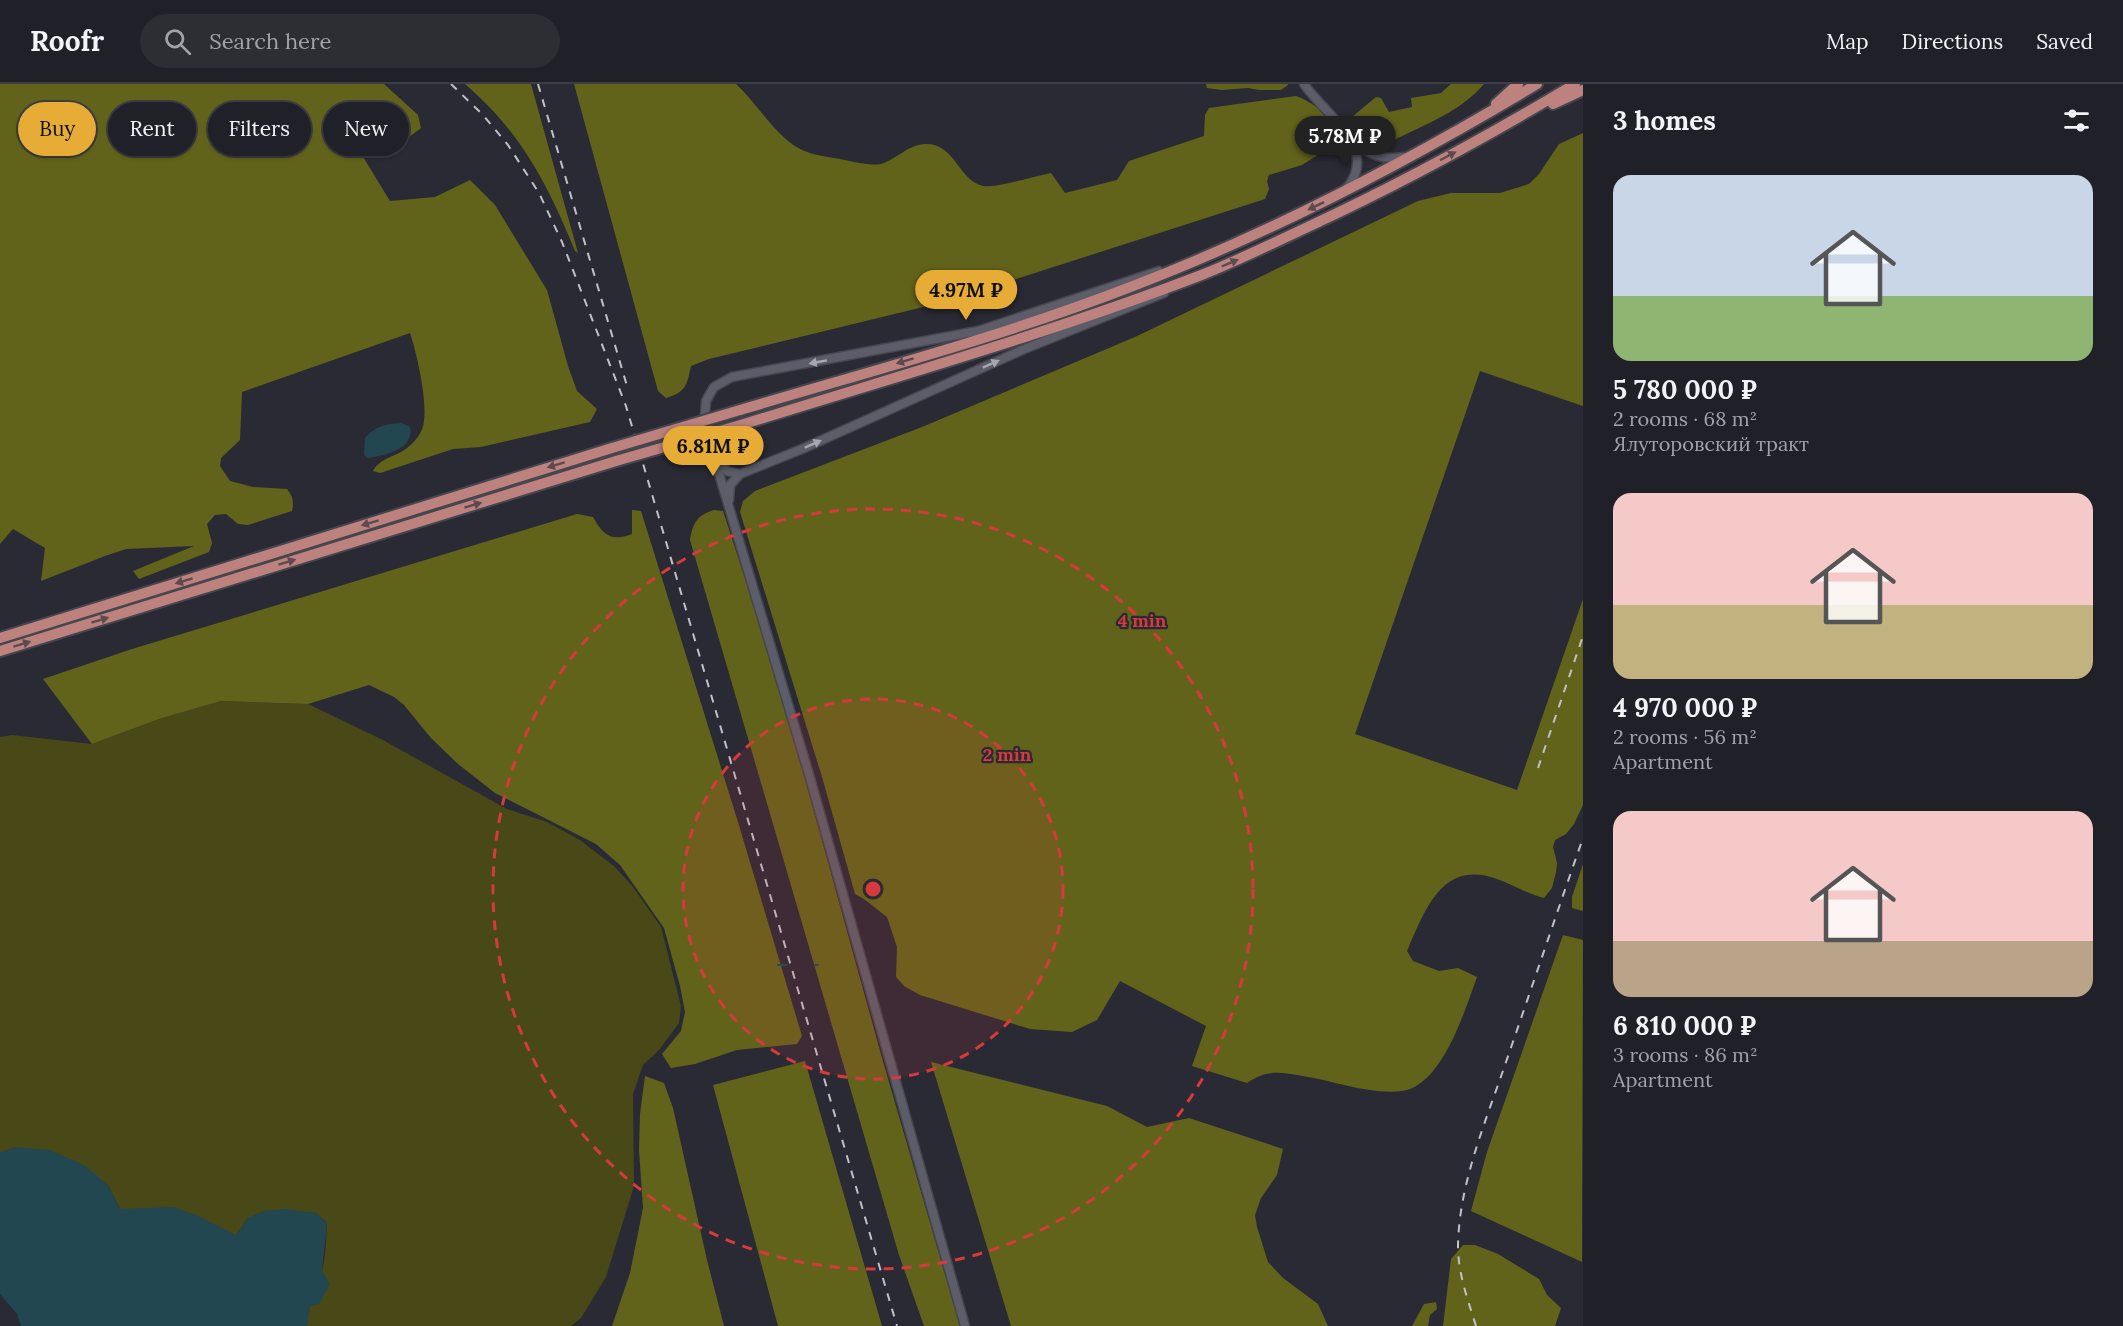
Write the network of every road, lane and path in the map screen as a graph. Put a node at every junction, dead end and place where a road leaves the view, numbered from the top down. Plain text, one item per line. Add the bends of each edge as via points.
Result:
1 (1304, 84) edge
2 (1518, 84) edge
3 (1537, 84) edge
4 (1577, 86) edge
5 (1486, 114) junction
6 (1492, 132) junction
7 (1352, 142) junction
8 (1419, 153) junction
9 (1343, 193) junction
10 (1198, 259) junction
11 (1203, 274) junction
12 (711, 447) junction
13 (740, 474) junction
14 (736, 530) junction
15 (0, 638) edge
16 (0, 651) edge
17 (965, 1326) edge

1 - 7 street
2 - 5 main road
3 - 5 main road
4 - 6 main road
4 - 6 main road
5 - 8 main road
11 -> 6 main road via 1377,194
7 - 8 street via 1384,159
7 - 9 street via 1359,166
8 - 9 main road
9 -> 10 main road
10 -> 12 street via 978,331 732,377 714,387 706,401
10 -> 15 main road, bridge via 1017,327
13 -> 11 street
16 -> 11 main road, bridge via 1000,346
12 - 13 street via 723,468
12 - 14 street
13 - 14 street via 728,491
14 - 17 street

